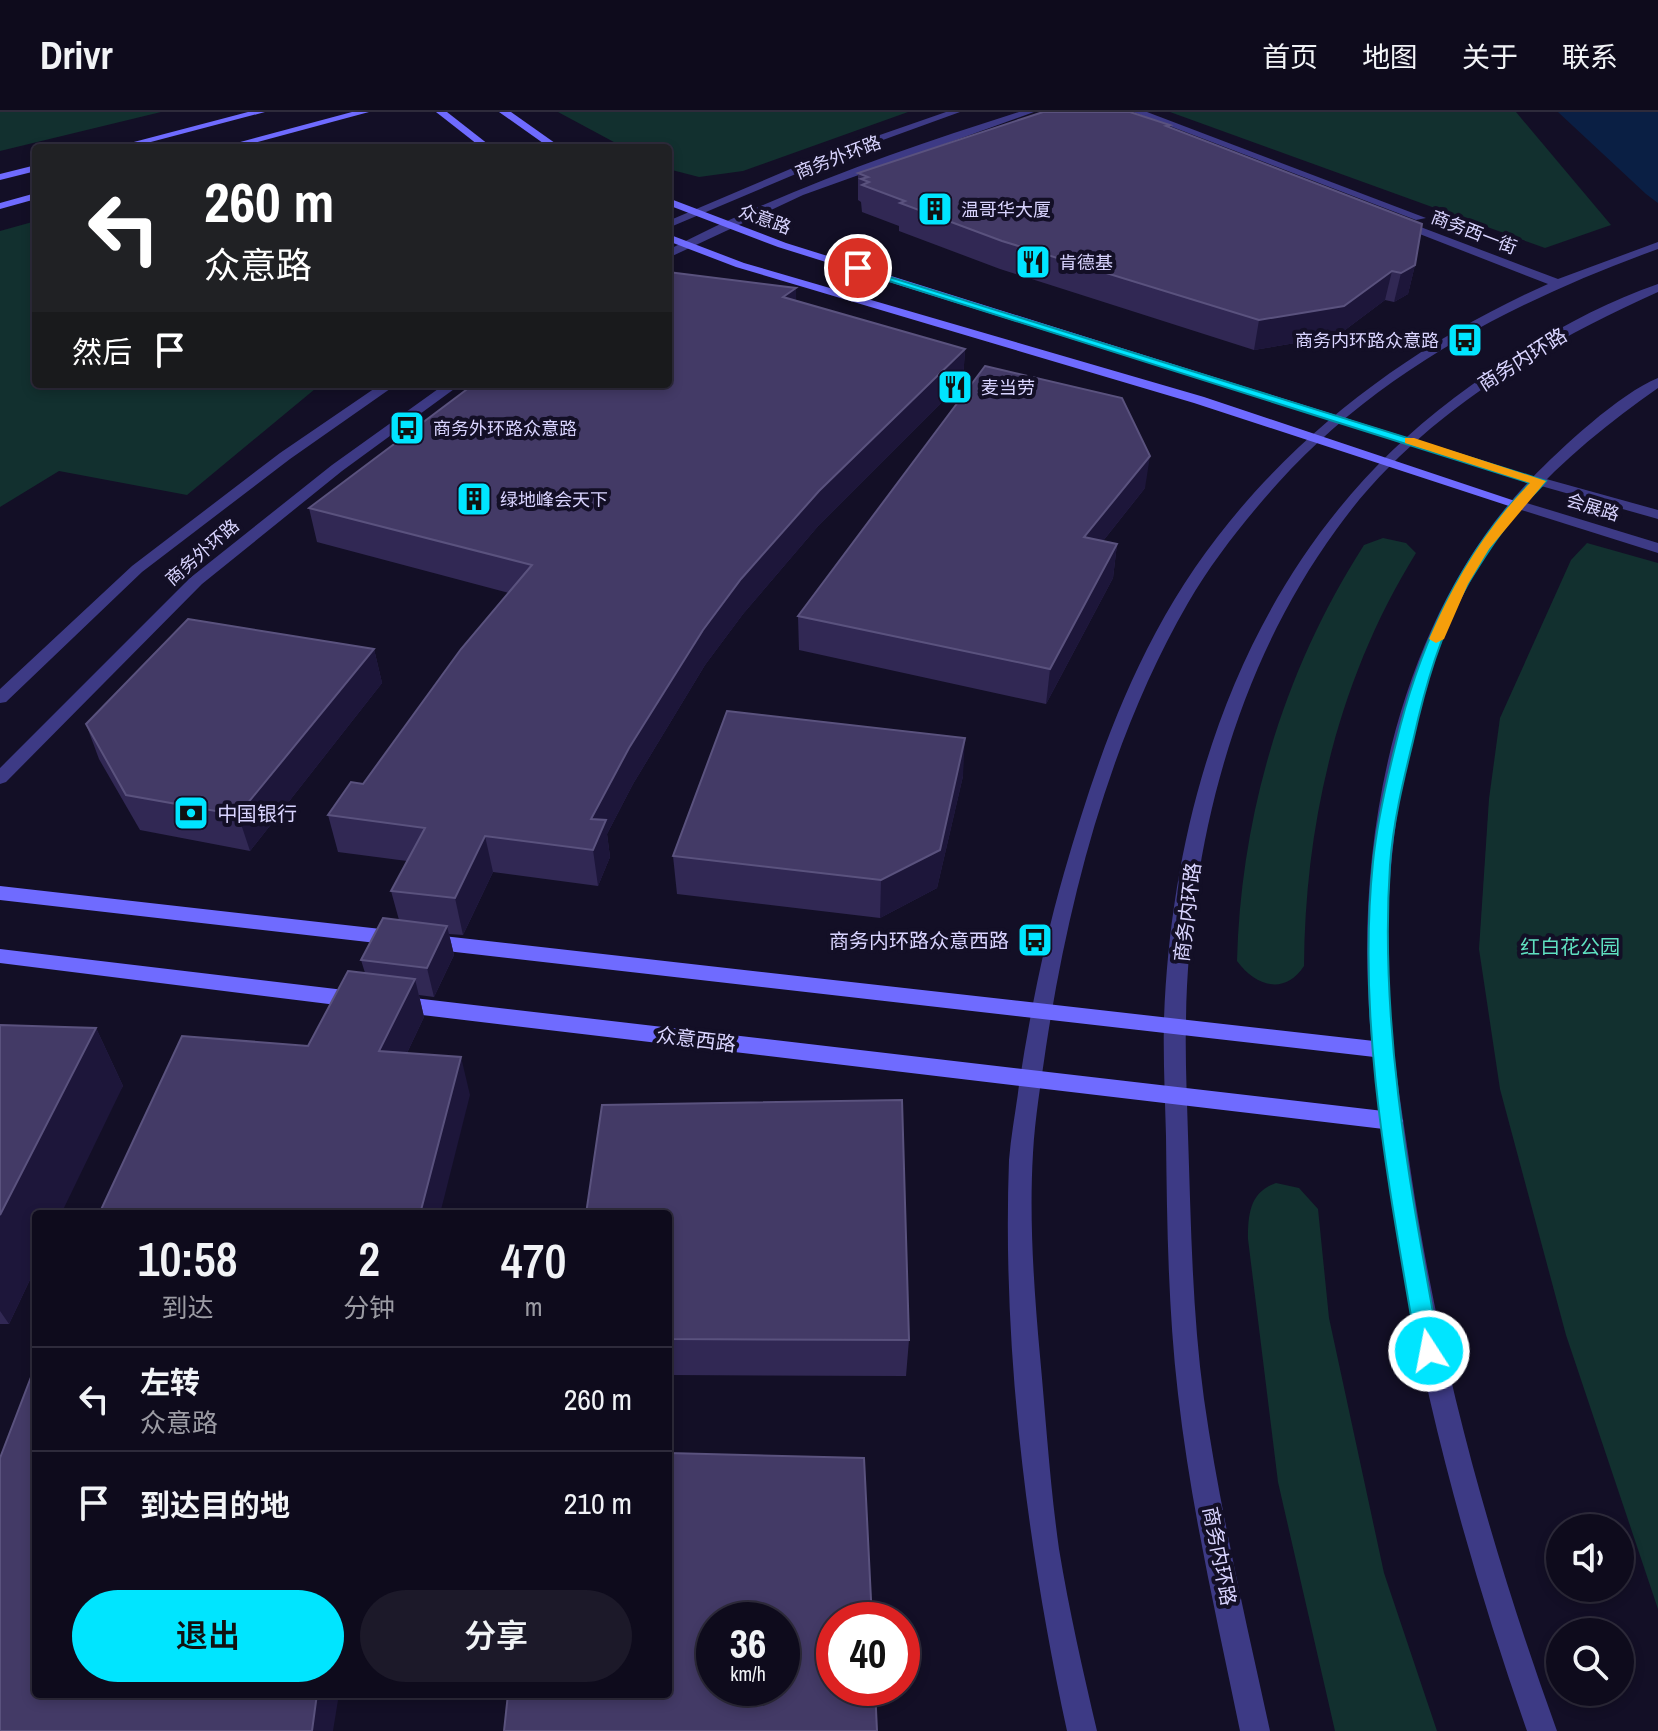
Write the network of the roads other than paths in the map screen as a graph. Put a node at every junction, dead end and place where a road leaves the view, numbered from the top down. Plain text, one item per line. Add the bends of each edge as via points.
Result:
1 (260, 112) edge
2 (364, 112) edge
3 (441, 112) edge
4 (504, 112) edge
5 (955, 112) edge
6 (1029, 112) edge
7 (1138, 112) edge
8 (1125, 118) edge
9 (132, 144) edge
10 (239, 144) edge
11 (483, 144) edge
12 (551, 144) edge
13 (32, 169) edge
14 (0, 177) edge
15 (32, 197) edge
16 (672, 203) edge
17 (0, 206) edge
18 (696, 213) junction
19 (672, 223) edge
20 (727, 225) junction
21 (672, 239) edge
22 (686, 244) junction
23 (1658, 245) edge
24 (672, 253) edge
25 (1565, 280) junction
26 (1658, 288) edge
27 (1658, 382) edge
28 (384, 388) edge
29 (448, 388) edge
30 (1338, 418) junction
31 (1314, 438) junction
32 (1411, 441) junction
33 (1388, 462) junction
34 (1539, 481) junction
35 (1517, 504) junction
36 (1658, 515) edge
37 (1658, 548) edge
38 (0, 698) edge
39 (0, 778) edge
40 (0, 893) edge
41 (0, 956) edge
42 (1039, 1011) junction
43 (1176, 1027) junction
44 (1383, 1050) junction
45 (1031, 1079) junction
46 (1176, 1096) junction
47 (1392, 1121) junction
48 (1082, 1731) edge
49 (1255, 1731) edge
50 (1542, 1731) edge

1 - 9 main road
2 - 10 main road
3 - 11 main road
4 - 12 main road
5 - 18 street, 商务外环路 via 832,155
6 - 20 street, 商务外环路 via 861,167
7 - 25 street, 商务西一街
8 - 25 street, 商务西一街
13 - 14 main road
15 - 17 main road
16 - 18 main road, 众意路
18 - 19 street, 商务外环路
18 - 20 main road, 众意路
20 - 22 street, 商务外环路
20 - 30 main road, 众意路
21 - 22 main road
22 - 24 street, 商务外环路
22 - 31 main road via 740,265
23 - 25 street
25 - 30 street via 1450,338
26 - 32 street, 商务内环路 via 1547,341 1470,392
27 - 34 street via 1591,432
28 - 38 street, 商务外环路 via 137,569
29 - 39 street, 商务外环路 via 337,468 196,581
30 - 31 street
30 - 32 main road, 众意路
31 - 33 main road
31 - 42 street via 1234,523 1160,640 1108,758
32 - 33 street, 商务内环路
32 - 34 main road, 众意路
33 - 35 main road
33 - 43 street, 商务内环路 via 1317,545 1273,618 1239,698 1198,832
34 - 35 street
34 - 36 street, 会展路
35 - 37 street, 会展路
35 - 44 street via 1461,584 1429,655 1405,736 1381,865
40 - 42 main road
41 - 45 main road, 众意西路
42 - 43 main road
42 - 45 street
43 - 44 main road
43 - 46 street, 商务内环路
44 - 47 street
45 - 46 main road, 众意西路
45 - 48 street via 1021,1153 1021,1301 1047,1562
46 - 47 main road, 众意西路
46 - 49 street, 商务内环路 via 1182,1303 1191,1399
47 - 50 street via 1441,1407

